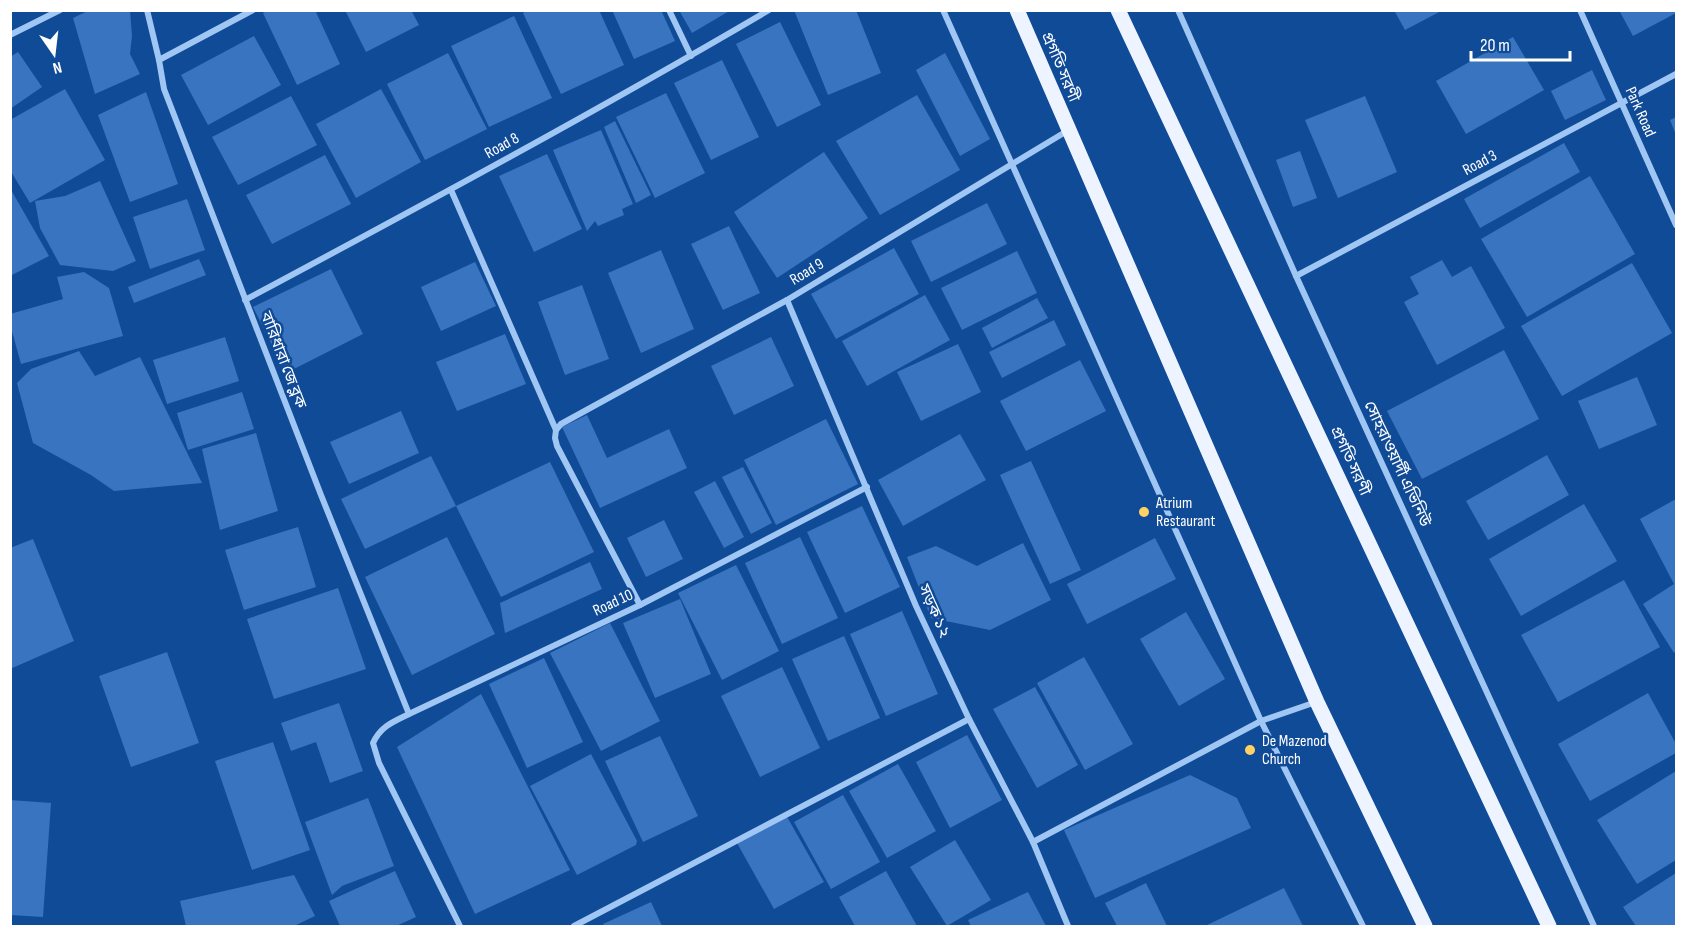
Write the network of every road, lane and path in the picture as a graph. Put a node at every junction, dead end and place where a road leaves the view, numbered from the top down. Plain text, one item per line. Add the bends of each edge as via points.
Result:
1 (60, 10) edge
2 (147, 10) edge
3 (253, 10) edge
4 (669, 10) edge
5 (769, 10) edge
6 (943, 10) edge
7 (1017, 10) edge
8 (1118, 10) edge
9 (1179, 10) edge
10 (1580, 10) edge
11 (10, 35) edge
12 (691, 56) junction
13 (159, 60) junction
14 (1677, 74) edge
15 (1622, 104) junction
16 (1068, 130) junction
17 (1012, 163) junction
18 (451, 190) junction
19 (1677, 225) edge
20 (1296, 276) junction
21 (245, 300) junction
22 (787, 300) junction
23 (556, 430) junction
24 (867, 487) junction
25 (640, 605) junction
26 (1317, 702) junction
27 (409, 714) junction
28 (969, 719) junction
29 (1261, 721) junction
30 (1033, 842) junction
31 (460, 927) edge
32 (574, 927) edge
33 (1068, 927) edge
34 (1363, 927) edge
35 (1425, 927) edge
36 (1549, 927) edge
37 (1594, 927) edge

1 - 11 street
2 - 13 street, বারিধারা জে ব্লক
3 - 13 street
4 - 12 street
5 - 12 street, Road 8
6 - 17 street
7 - 16 main road, প্রগতি সরণী
8 - 36 main road, প্রগতি সরণী
9 - 20 street, সোহরাওয়ার্দী এভিনিউ
10 - 15 street, Park Road
12 - 18 street, Road 8
13 - 21 street, বারিধারা জে ব্লক via 164,89
14 - 15 street, Road 3
15 - 19 street, Park Road
15 - 20 street, Road 3
16 - 17 street, Road 9
16 - 26 main road, প্রগতি সরণী
17 - 22 street, Road 9
17 - 29 street
18 - 21 street, Road 8
18 - 23 street
20 - 37 street, সোহরাওয়ার্দী এভিনিউ
21 - 27 street, বারিধারা জে ব্লক
22 - 23 street, Road 9
22 - 24 street, সড়ক ১২
23 - 25 street via 556,447
24 - 25 street, Road 10
24 - 28 street, সড়ক ১২ via 916,606
25 - 27 street, Road 10
26 - 29 street
26 - 35 main road, প্রগতি সরণী
27 - 31 street, Road 10 via 386,726 373,743
28 - 30 street, সড়ক ১২
28 - 32 street
29 - 30 street
29 - 34 street
30 - 33 street, সড়ক ১২

